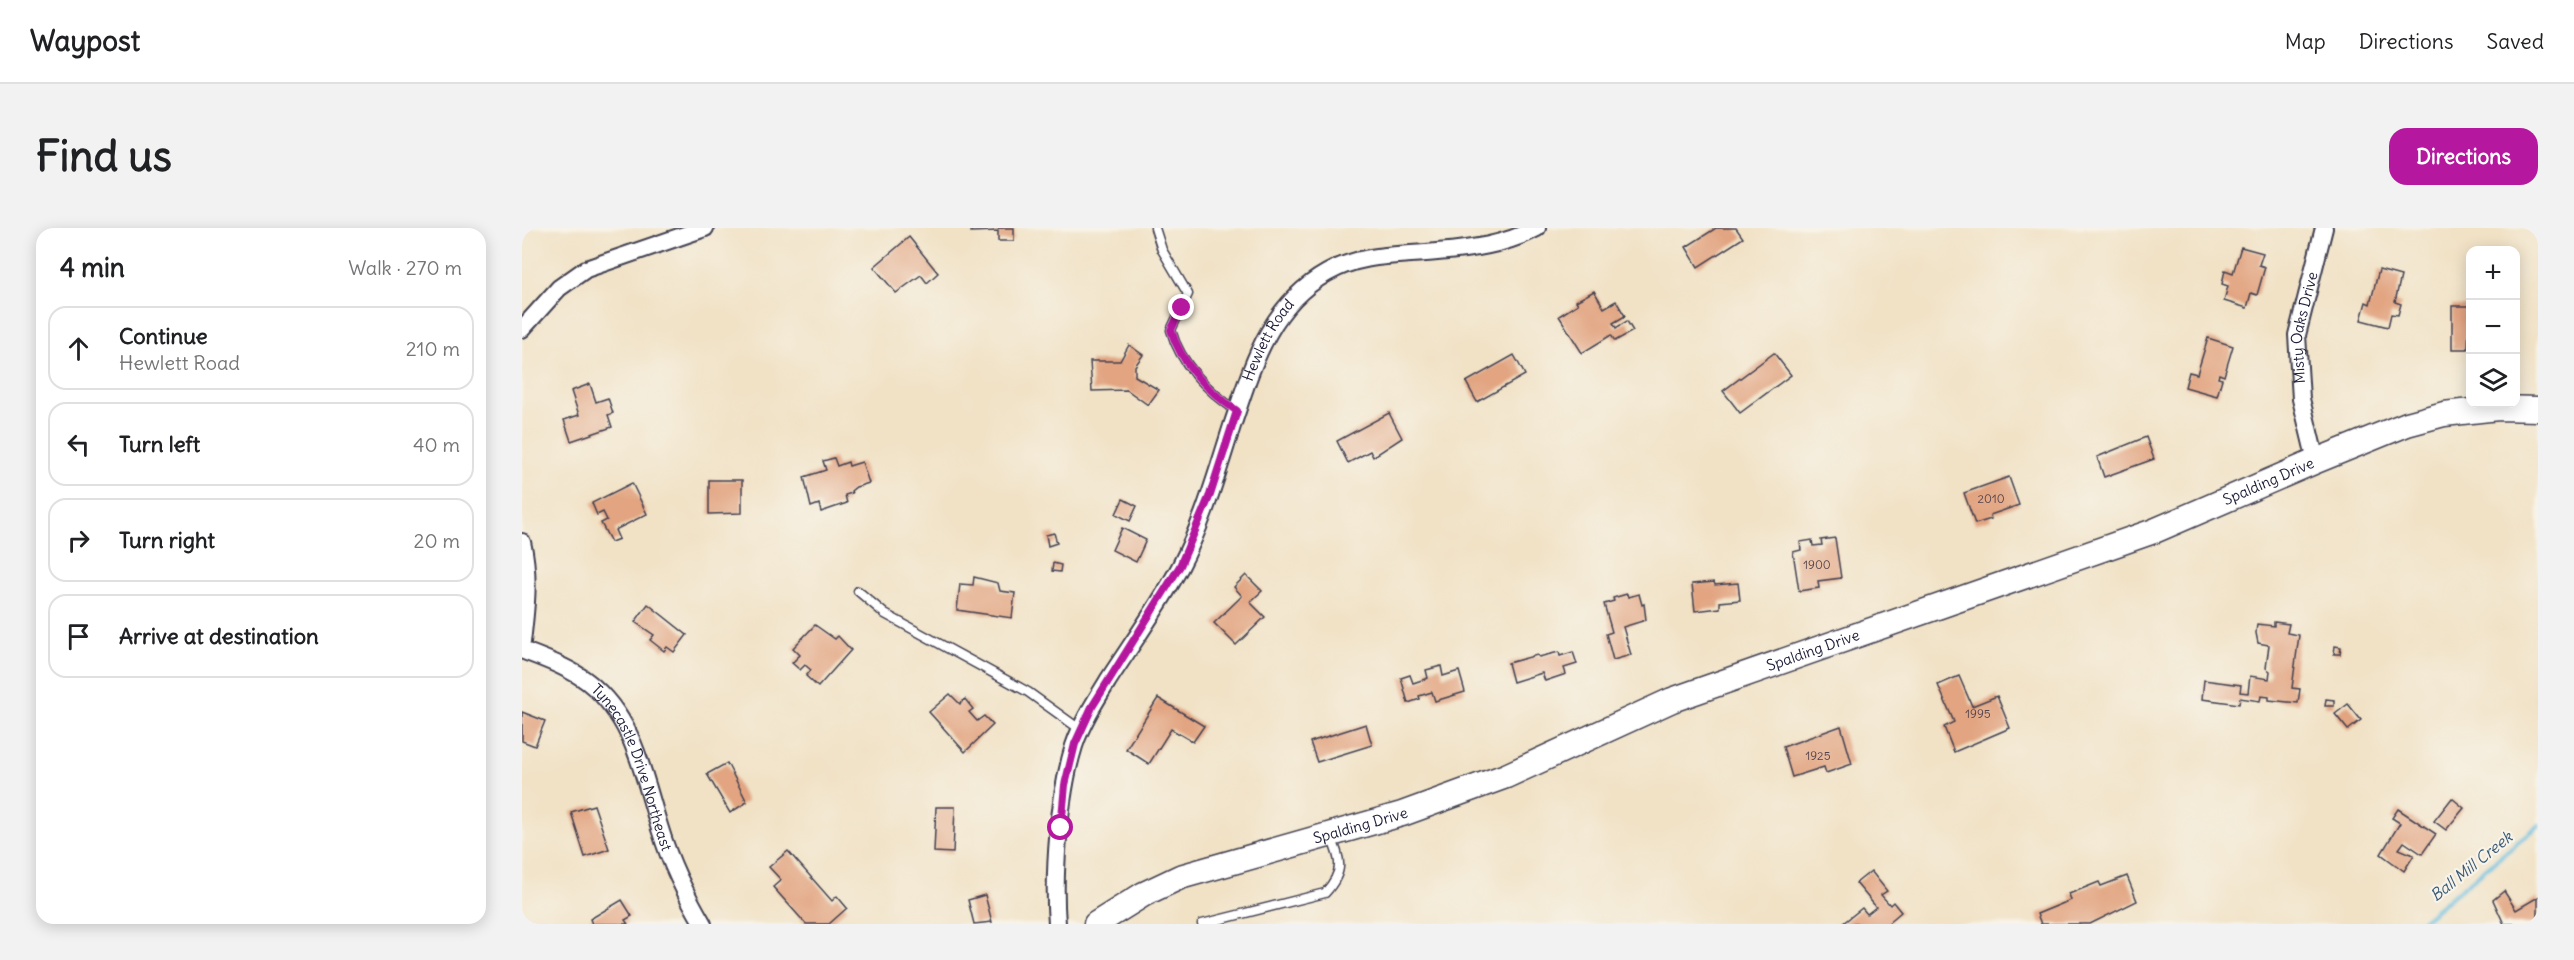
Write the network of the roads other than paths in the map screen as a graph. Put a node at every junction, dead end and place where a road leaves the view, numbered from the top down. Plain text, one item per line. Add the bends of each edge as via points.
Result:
1 (705, 228) edge
2 (1155, 228) edge
3 (1537, 228) edge
4 (2324, 228) edge
5 (522, 329) edge
6 (2538, 410) edge
7 (1237, 411) junction
8 (2316, 461) junction
9 (522, 542) edge
10 (858, 591) dead end
11 (522, 642) edge
12 (522, 650) edge
13 (1082, 730) junction
14 (1329, 835) junction
15 (703, 924) edge
16 (1057, 924) edge
17 (1096, 924) edge
18 (1202, 924) edge

1 - 5 street via 586,269 559,288
2 - 7 lane via 1161,250 1188,294 1171,330 1175,345 1215,396
3 - 7 street, Hewlett Road via 1481,247 1358,259 1326,274 1296,297 1273,324 1255,357
4 - 8 street, Misty Oaks Drive via 2297,335 2301,399
6 - 8 street, Spalding Drive via 2498,408 2444,414 2407,424
7 - 13 street, Hewlett Road via 1210,495 1180,566 1092,707
8 - 14 street, Spalding Drive via 2154,531 1672,700 1506,776 1402,814
9 - 11 street via 528,597
10 - 13 lane via 885,614 1028,692
12 - 15 street, Tynecastle Drive Northeast via 587,682 610,703 628,728 644,768 661,833 684,892
13 - 16 street, Hewlett Road via 1065,785
14 - 17 street, Spalding Drive via 1180,877
14 - 18 lane via 1341,863 1336,882 1325,893

